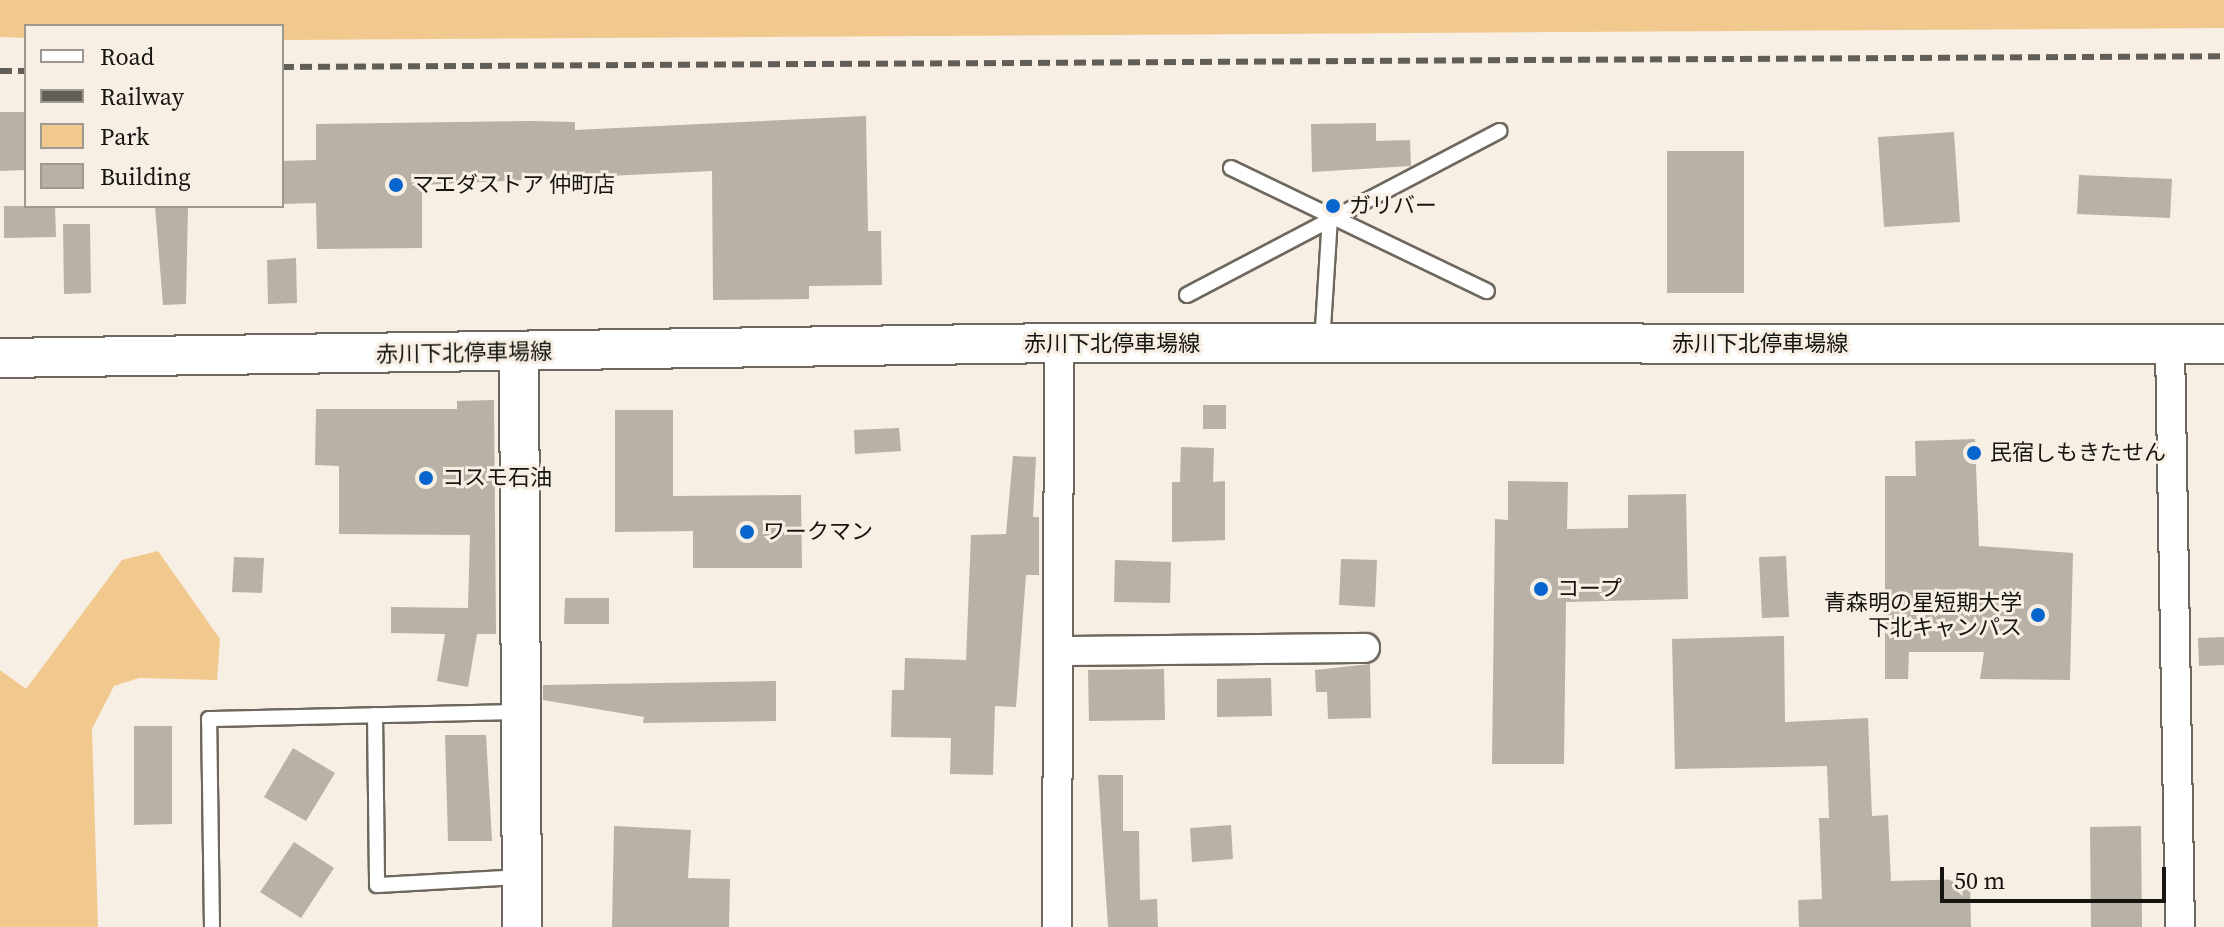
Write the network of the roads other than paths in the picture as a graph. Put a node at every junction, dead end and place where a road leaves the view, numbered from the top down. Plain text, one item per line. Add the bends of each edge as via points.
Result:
1 (1500, 131) dead end
2 (1231, 168) dead end
3 (1330, 216) junction
4 (1487, 291) dead end
5 (1187, 295) dead end
6 (1059, 343) junction
7 (1322, 344) junction
8 (2224, 344) edge
9 (2170, 345) junction
10 (519, 353) junction
11 (0, 358) edge
12 (1365, 648) dead end
13 (1059, 651) junction
14 (524, 712) junction
15 (375, 715) junction
16 (522, 877) junction
17 (212, 927) edge
18 (522, 927) edge
19 (1057, 927) edge
20 (2180, 927) edge

1 - 3 lane
2 - 3 lane
3 - 4 lane
3 - 5 lane
3 - 7 lane
6 - 7 main road, 赤川下北停車場線
6 - 10 main road, 赤川下北停車場線
6 - 13 street
7 - 9 main road, 赤川下北停車場線
8 - 9 main road, 赤川下北停車場線
9 - 20 street
10 - 11 main road, 赤川下北停車場線
10 - 14 main road
12 - 13 street
13 - 19 street
14 - 15 lane
14 - 16 main road
15 - 16 lane via 377,885
15 - 17 lane via 209,719
16 - 18 main road

